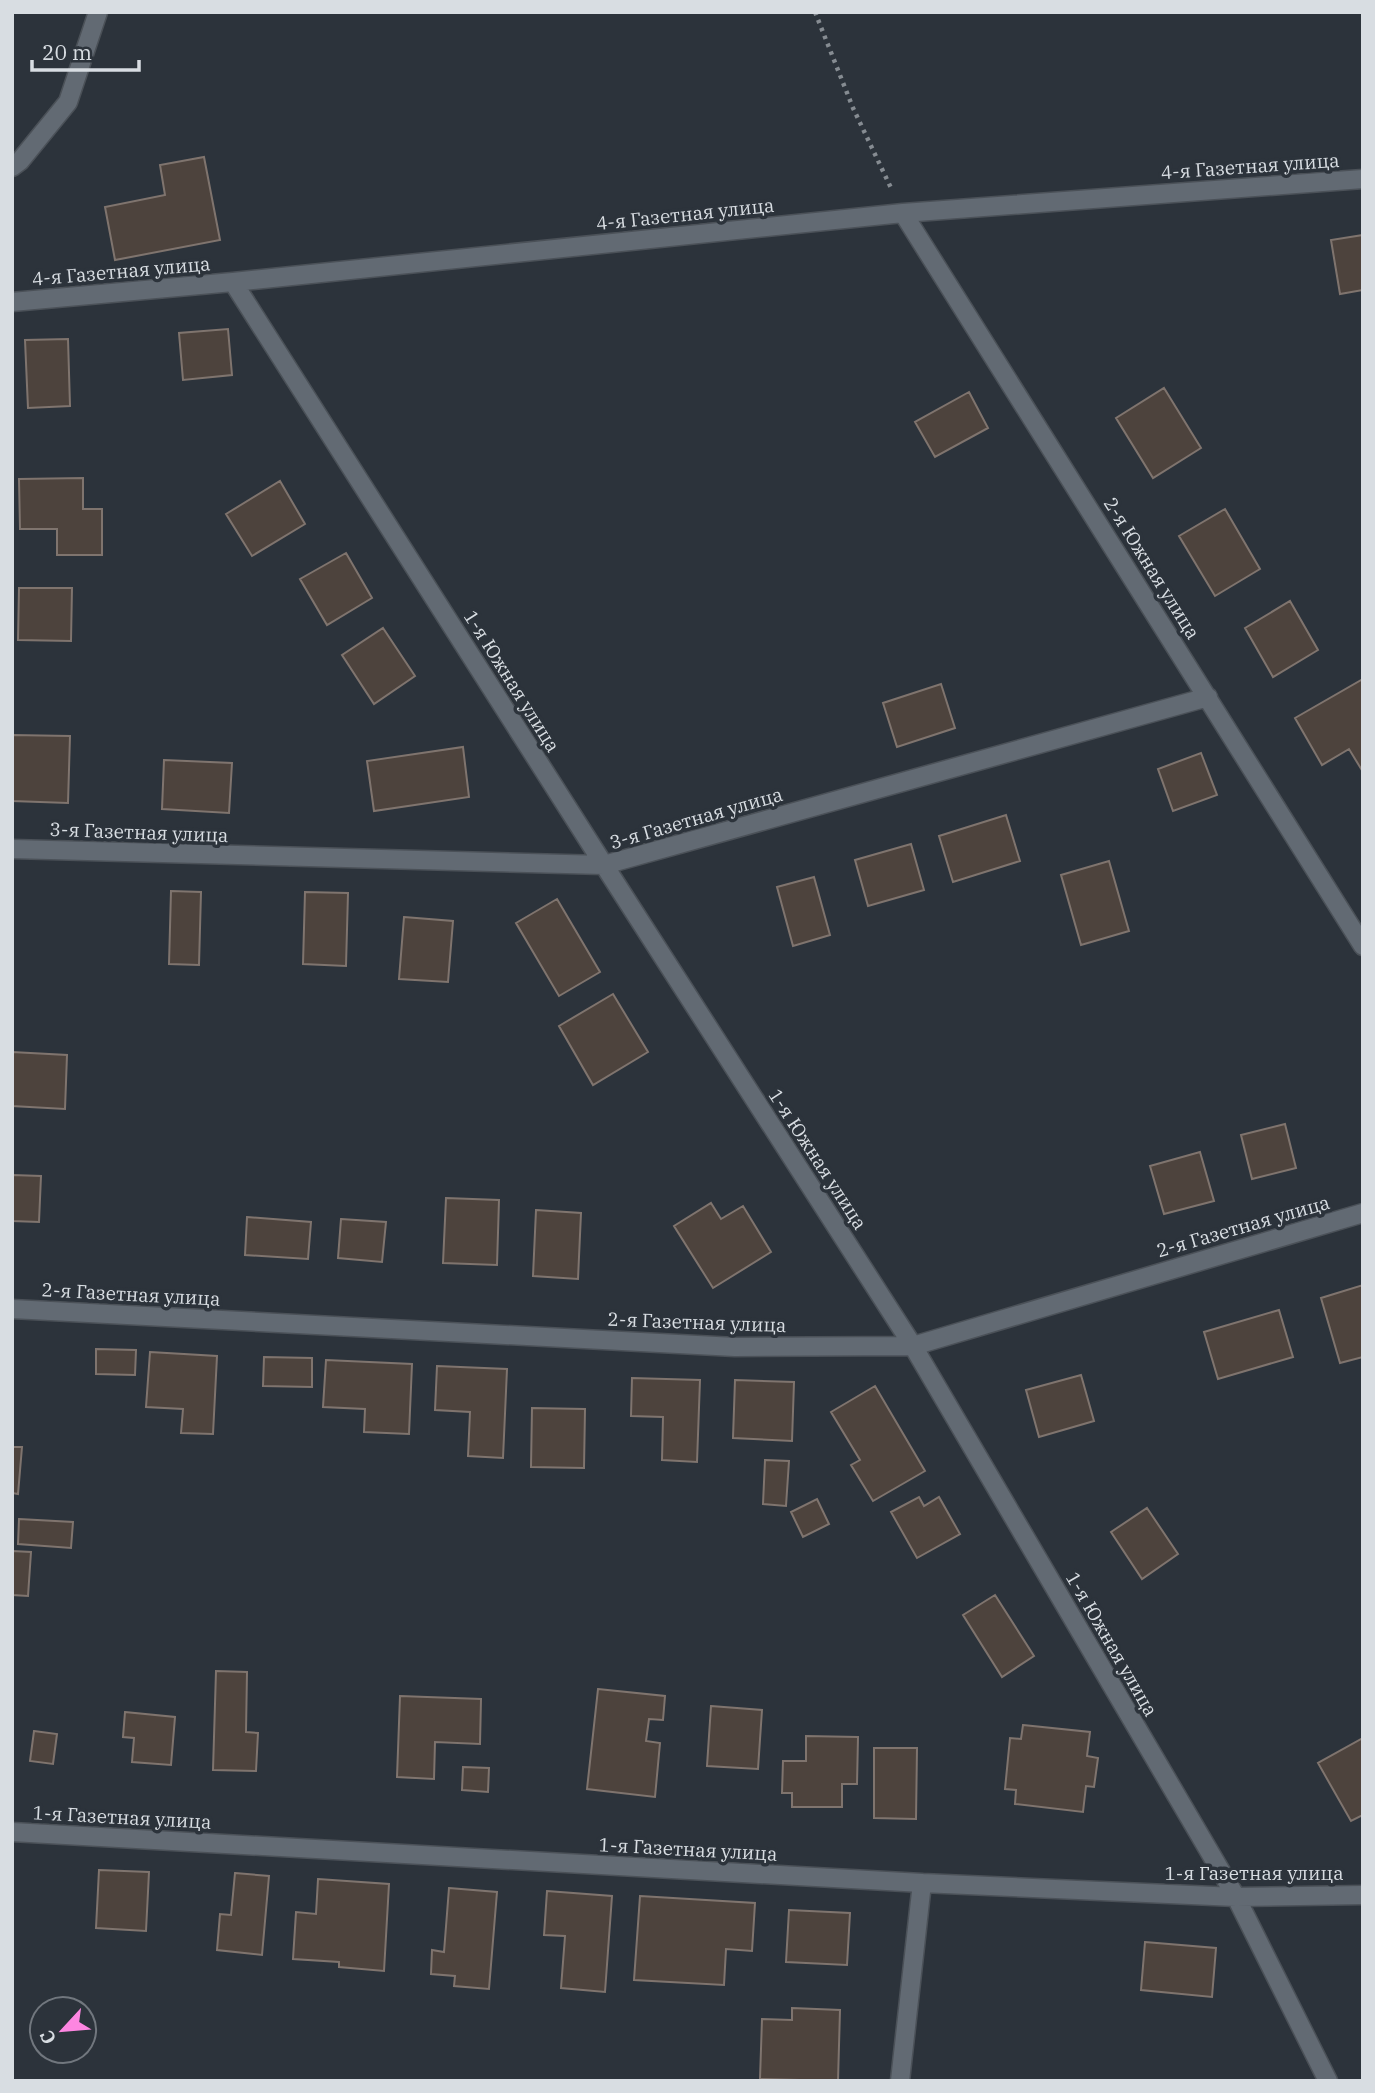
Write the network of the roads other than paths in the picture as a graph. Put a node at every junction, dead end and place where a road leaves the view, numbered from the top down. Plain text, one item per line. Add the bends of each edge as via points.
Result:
1 (98, 12) edge
2 (12, 167) edge
3 (1363, 178) edge
4 (903, 213) junction
5 (233, 282) junction
6 (12, 302) edge
7 (1208, 697) junction
8 (12, 849) edge
9 (604, 865) junction
10 (1363, 946) edge
11 (1363, 1213) edge
12 (12, 1310) edge
13 (913, 1346) junction
14 (12, 1832) edge
15 (922, 1883) junction
16 (1363, 1895) edge
17 (1236, 1897) junction
18 (900, 2081) edge
19 (1328, 2081) edge

1 - 2 street via 68,102
3 - 4 street, 4-я Газетная улица
4 - 5 street, 4-я Газетная улица
4 - 7 street, 2-я Южная улица
5 - 6 street, 4-я Газетная улица
5 - 9 street, 1-я Южная улица
7 - 9 street, 3-я Газетная улица
7 - 10 street, 2-я Южная улица
8 - 9 street, 3-я Газетная улица
9 - 13 street, 1-я Южная улица
11 - 13 street, 2-я Газетная улица
12 - 13 street, 2-я Газетная улица via 735,1347
13 - 17 street, 1-я Южная улица
14 - 15 street, 1-я Газетная улица
15 - 17 street, 1-я Газетная улица
15 - 18 street
16 - 17 street, 1-я Газетная улица
17 - 19 street, 1-я Южная улица

